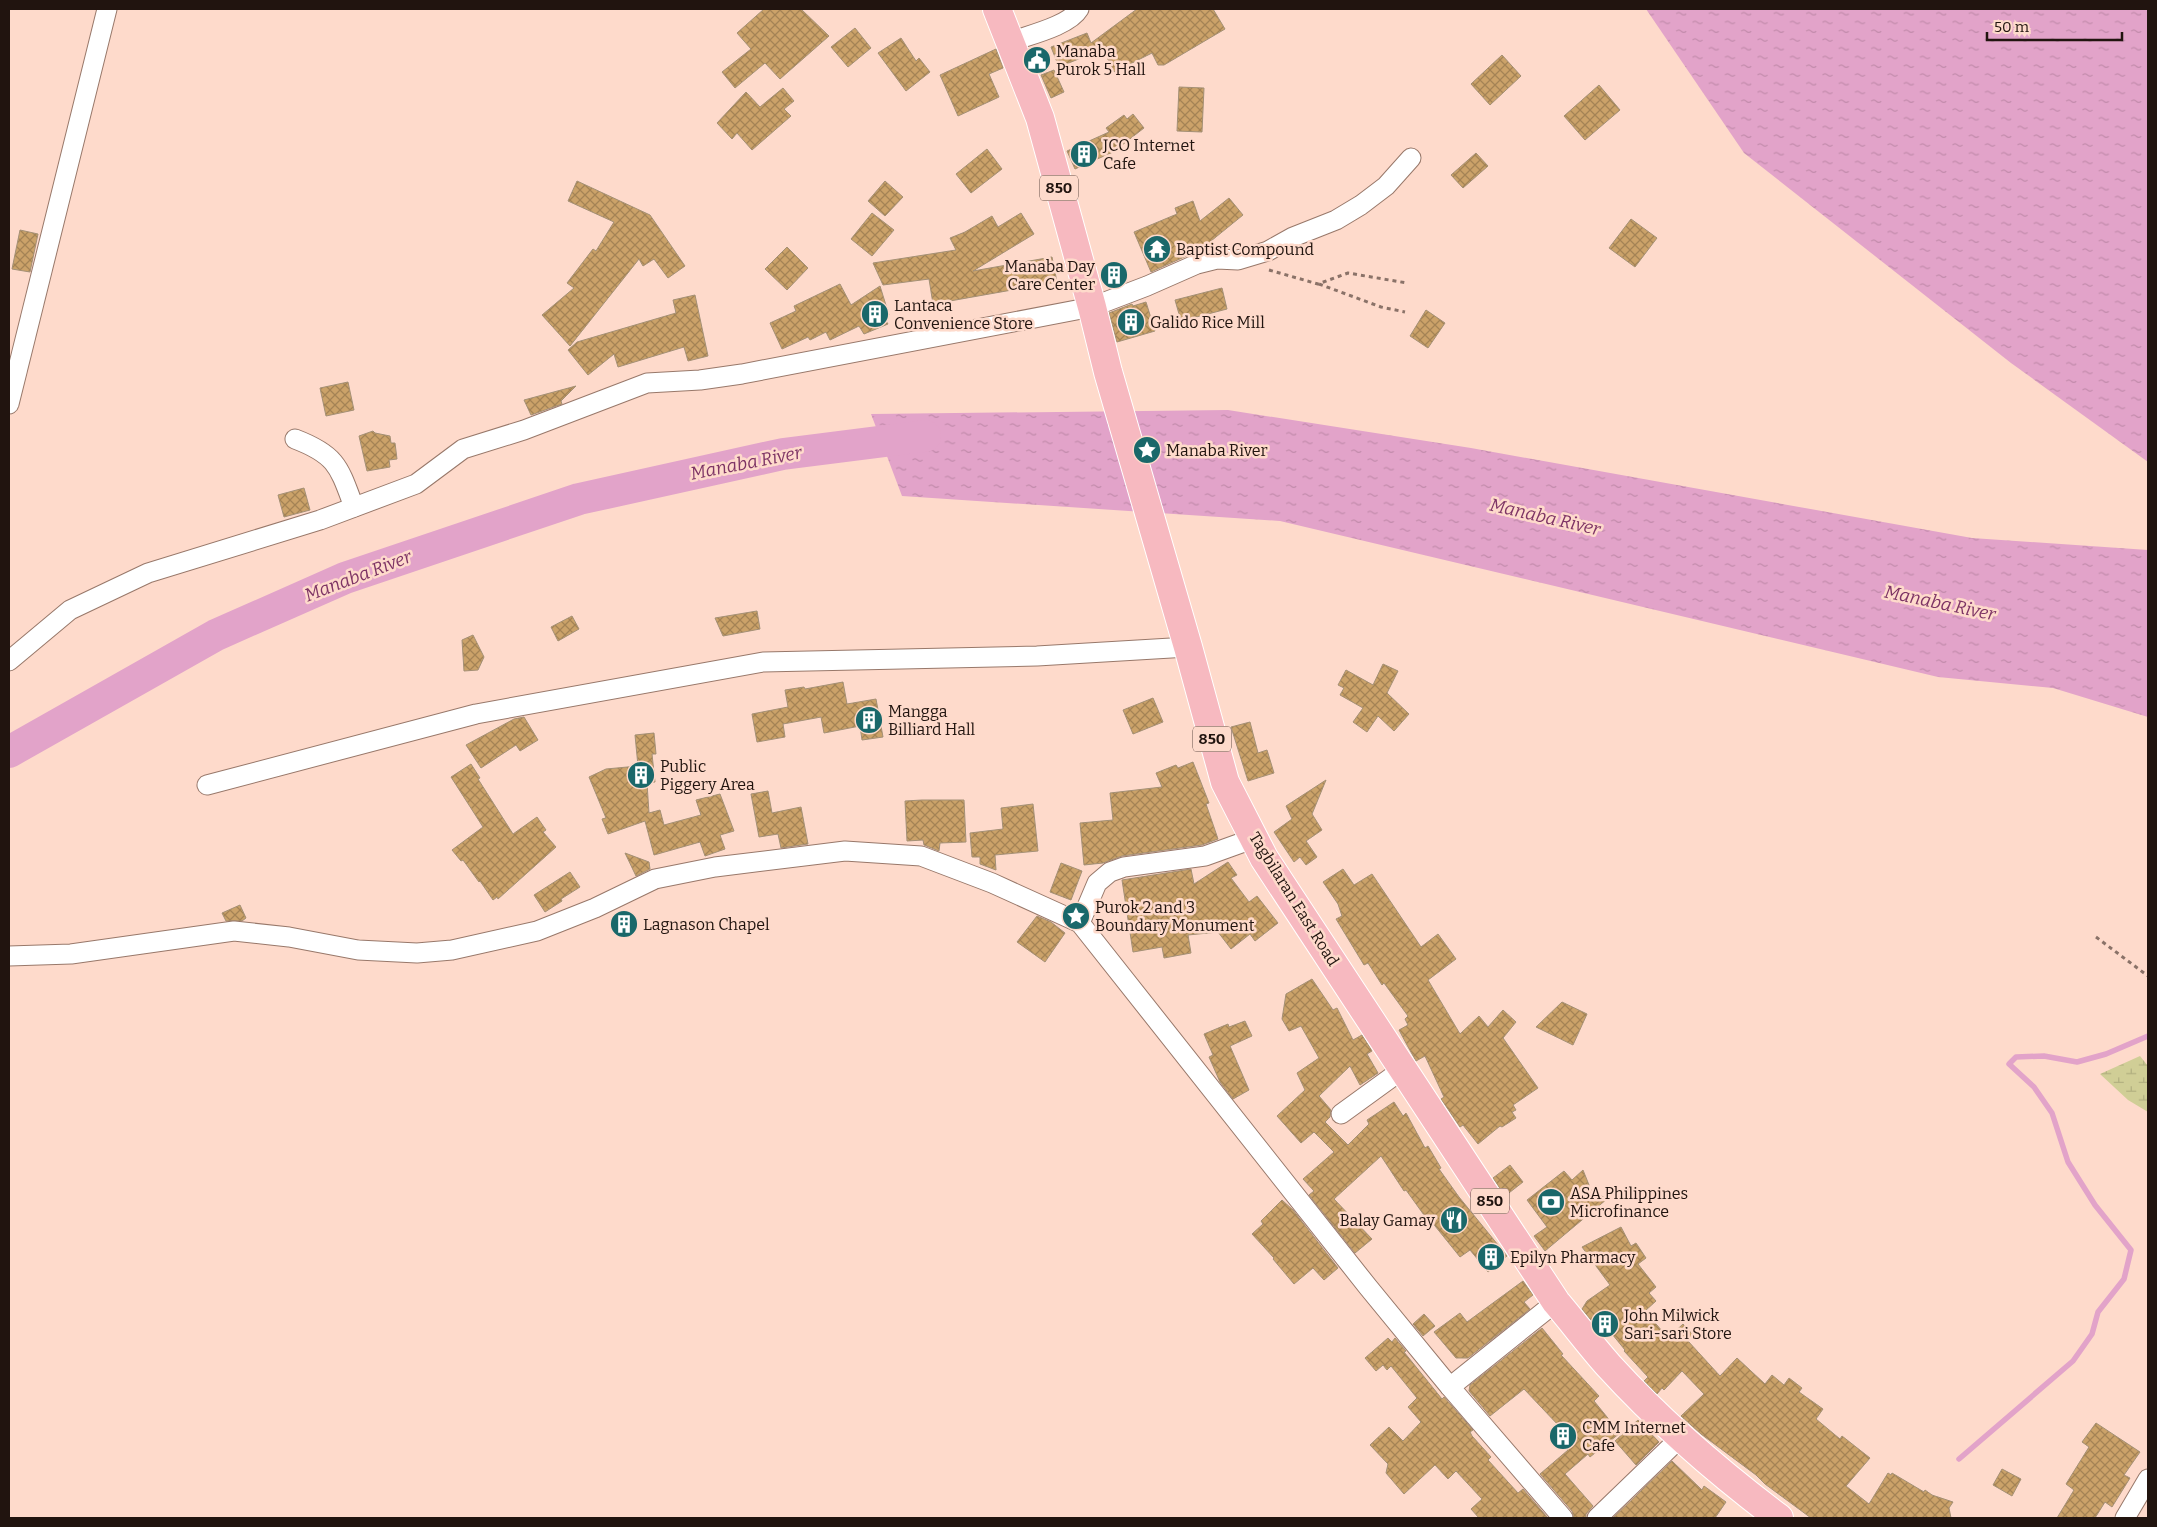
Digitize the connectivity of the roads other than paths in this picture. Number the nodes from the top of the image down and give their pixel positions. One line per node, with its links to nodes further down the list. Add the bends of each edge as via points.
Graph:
1 (107, 9): 7 (street)
2 (997, 9): 4 (main road, Tagbilaran East Road / 850)
3 (1080, 9): 4 (street, via 1075,16 1052,27)
4 (1010, 42): 6 (main road, Tagbilaran East Road / 850, via 1040,118)
5 (1411, 158): 6 (street, via 1386,186 1336,220 1268,251 1238,260 1217,259 1196,264)
6 (1092, 307): 9 (street, via 742,374 647,383 524,430 463,449 416,484); 10 (main road, Tagbilaran East Road / 850)
7 (9, 404)
8 (295, 439): 9 (street, via 328,455 337,467)
9 (354, 508): 11 (street, via 148,573 70,610)
10 (1186, 641): 12 (street, via 1037,656 764,662 476,714); 13 (main road, Tagbilaran East Road / 850, via 1225,782)
11 (9, 661)
12 (207, 785)
13 (1255, 838): 14 (street, via 1205,856 1124,867 1110,872 1097,883); 16 (main road, Tagbilaran East Road / 850, via 1264,858)
14 (1080, 923): 15 (street, via 992,883 921,856 845,851 724,866 656,879 537,931 452,950 417,953 358,950 234,931 71,954); 19 (street)
15 (9, 956)
16 (1404, 1069): 17 (street); 18 (main road, Tagbilaran East Road / 850)
17 (1341, 1114)
18 (1556, 1302): 19 (street); 20 (main road, Tagbilaran East Road / 850, via 1608,1365)
19 (1450, 1387): 22 (street)
20 (1680, 1438): 23 (street); 24 (main road, Tagbilaran East Road / 850)
21 (2148, 1479): 25 (street)
22 (1563, 1518)
23 (1597, 1518)
24 (1779, 1518)
25 (2125, 1518)

